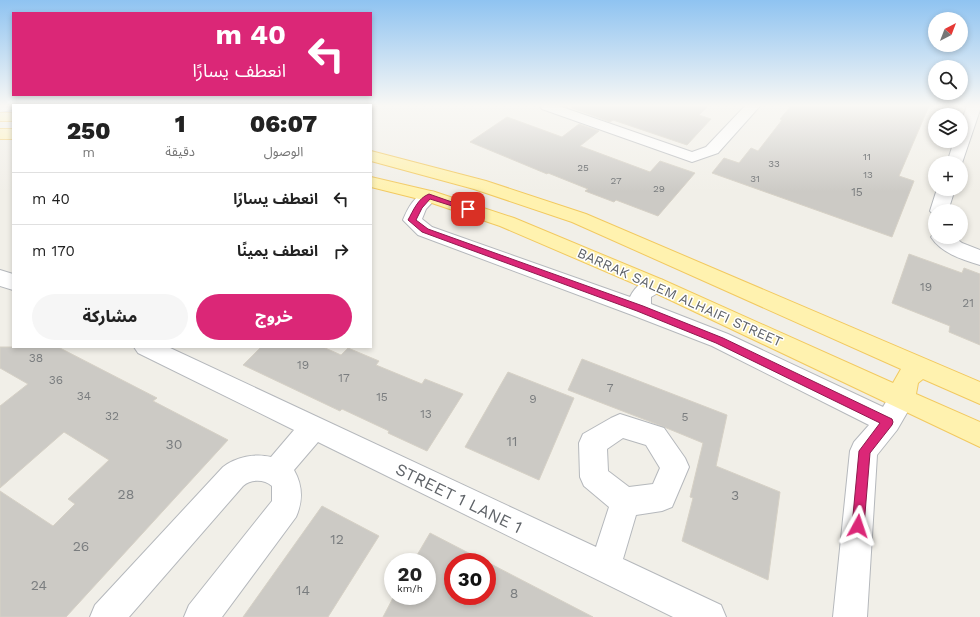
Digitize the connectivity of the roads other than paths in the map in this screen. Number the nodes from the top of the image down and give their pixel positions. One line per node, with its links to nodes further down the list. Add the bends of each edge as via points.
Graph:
1 (629, 135): 2 (street, via 692,157 712,150)
2 (726, 135)
3 (964, 135): 5 (street)
4 (372, 156): 13 (main road, via 480,185 579,218)
5 (957, 156)
6 (372, 182): 7 (main road, BARRAK SALEM ALHAIFI STREET)
7 (429, 196): 12 (main road, BARRAK SALEM ALHAIFI STREET, via 508,222); 14 (street, via 418,207 412,220 425,231)
8 (950, 244): 9 (street)
9 (980, 258)
10 (0, 276): 11 (street)
11 (12, 282)
12 (656, 285): 14 (street, via 643,290 639,298); 15 (main road, BARRAK SALEM ALHAIFI STREET)
13 (742, 289): 15 (main road, via 751,299 751,310 742,316); 17 (main road)
14 (640, 309): 19 (street)
15 (726, 317): 19 (main road, BARRAK SALEM ALHAIFI STREET)
16 (148, 348): 20 (street, STREET 1 LANE 1)
17 (922, 369): 18 (main road); 19 (main road, via 912,372 905,380 905,390)
18 (980, 393)
19 (895, 411): 21 (main road, BARRAK SALEM ALHAIFI STREET); 28 (street, via 864,451)
20 (313, 428): 22 (street); 24 (street, STREET 1 LANE 1)
21 (980, 435)
22 (276, 471): 25 (street, via 261,468 242,470 232,478); 26 (street, via 285,480 288,492 286,507)
23 (625, 502): 24 (street)
24 (605, 567): 27 (street, STREET 1 LANE 1)
25 (106, 617)
26 (201, 617)
27 (708, 617)
28 (850, 617)

